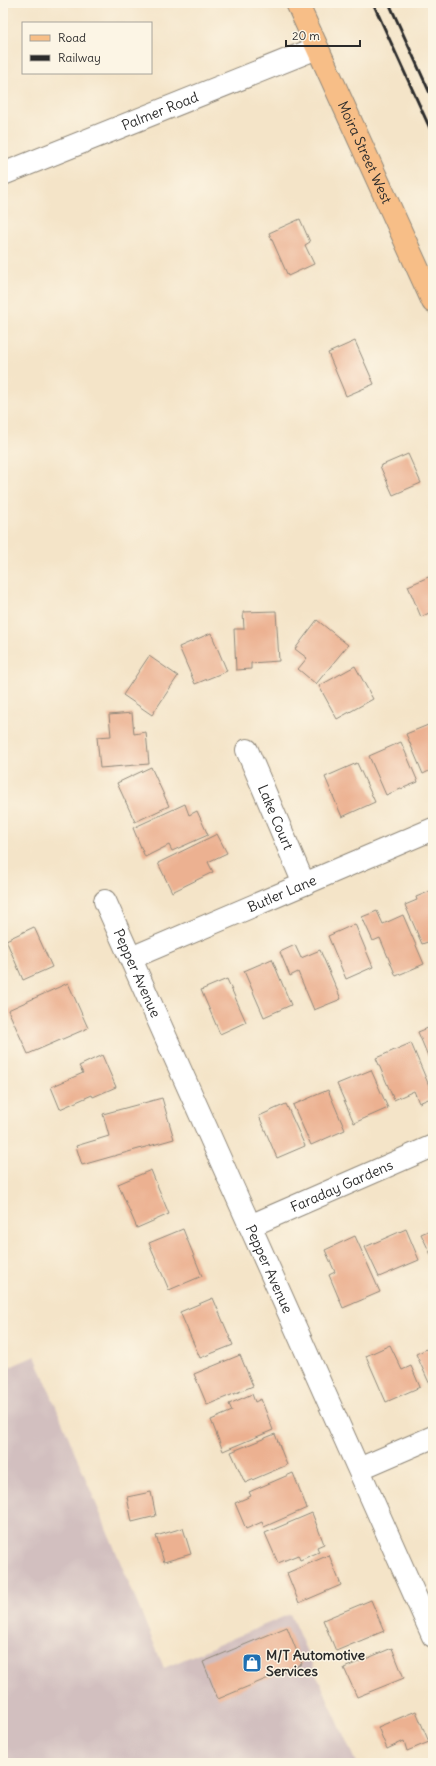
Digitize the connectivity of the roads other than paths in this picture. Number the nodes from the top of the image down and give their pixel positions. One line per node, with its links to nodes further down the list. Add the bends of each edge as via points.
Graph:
1 (297, 3): 2 (main road, Moira Street West)
2 (317, 48): 3 (street, Palmer Road); 4 (main road, Moira Street West)
3 (3, 174)
4 (433, 302)
5 (248, 750): 7 (street, Lake Court)
6 (433, 829): 7 (street, Butler Lane)
7 (304, 884): 9 (street, Butler Lane)
8 (105, 901): 9 (street, Pepper Avenue)
9 (131, 958): 11 (street, Pepper Avenue)
10 (433, 1146): 11 (street, Faraday Gardens)
11 (250, 1226): 13 (street, Pepper Avenue)
12 (433, 1437): 13 (street)
13 (359, 1469): 14 (street, Pepper Avenue)
14 (433, 1636)

